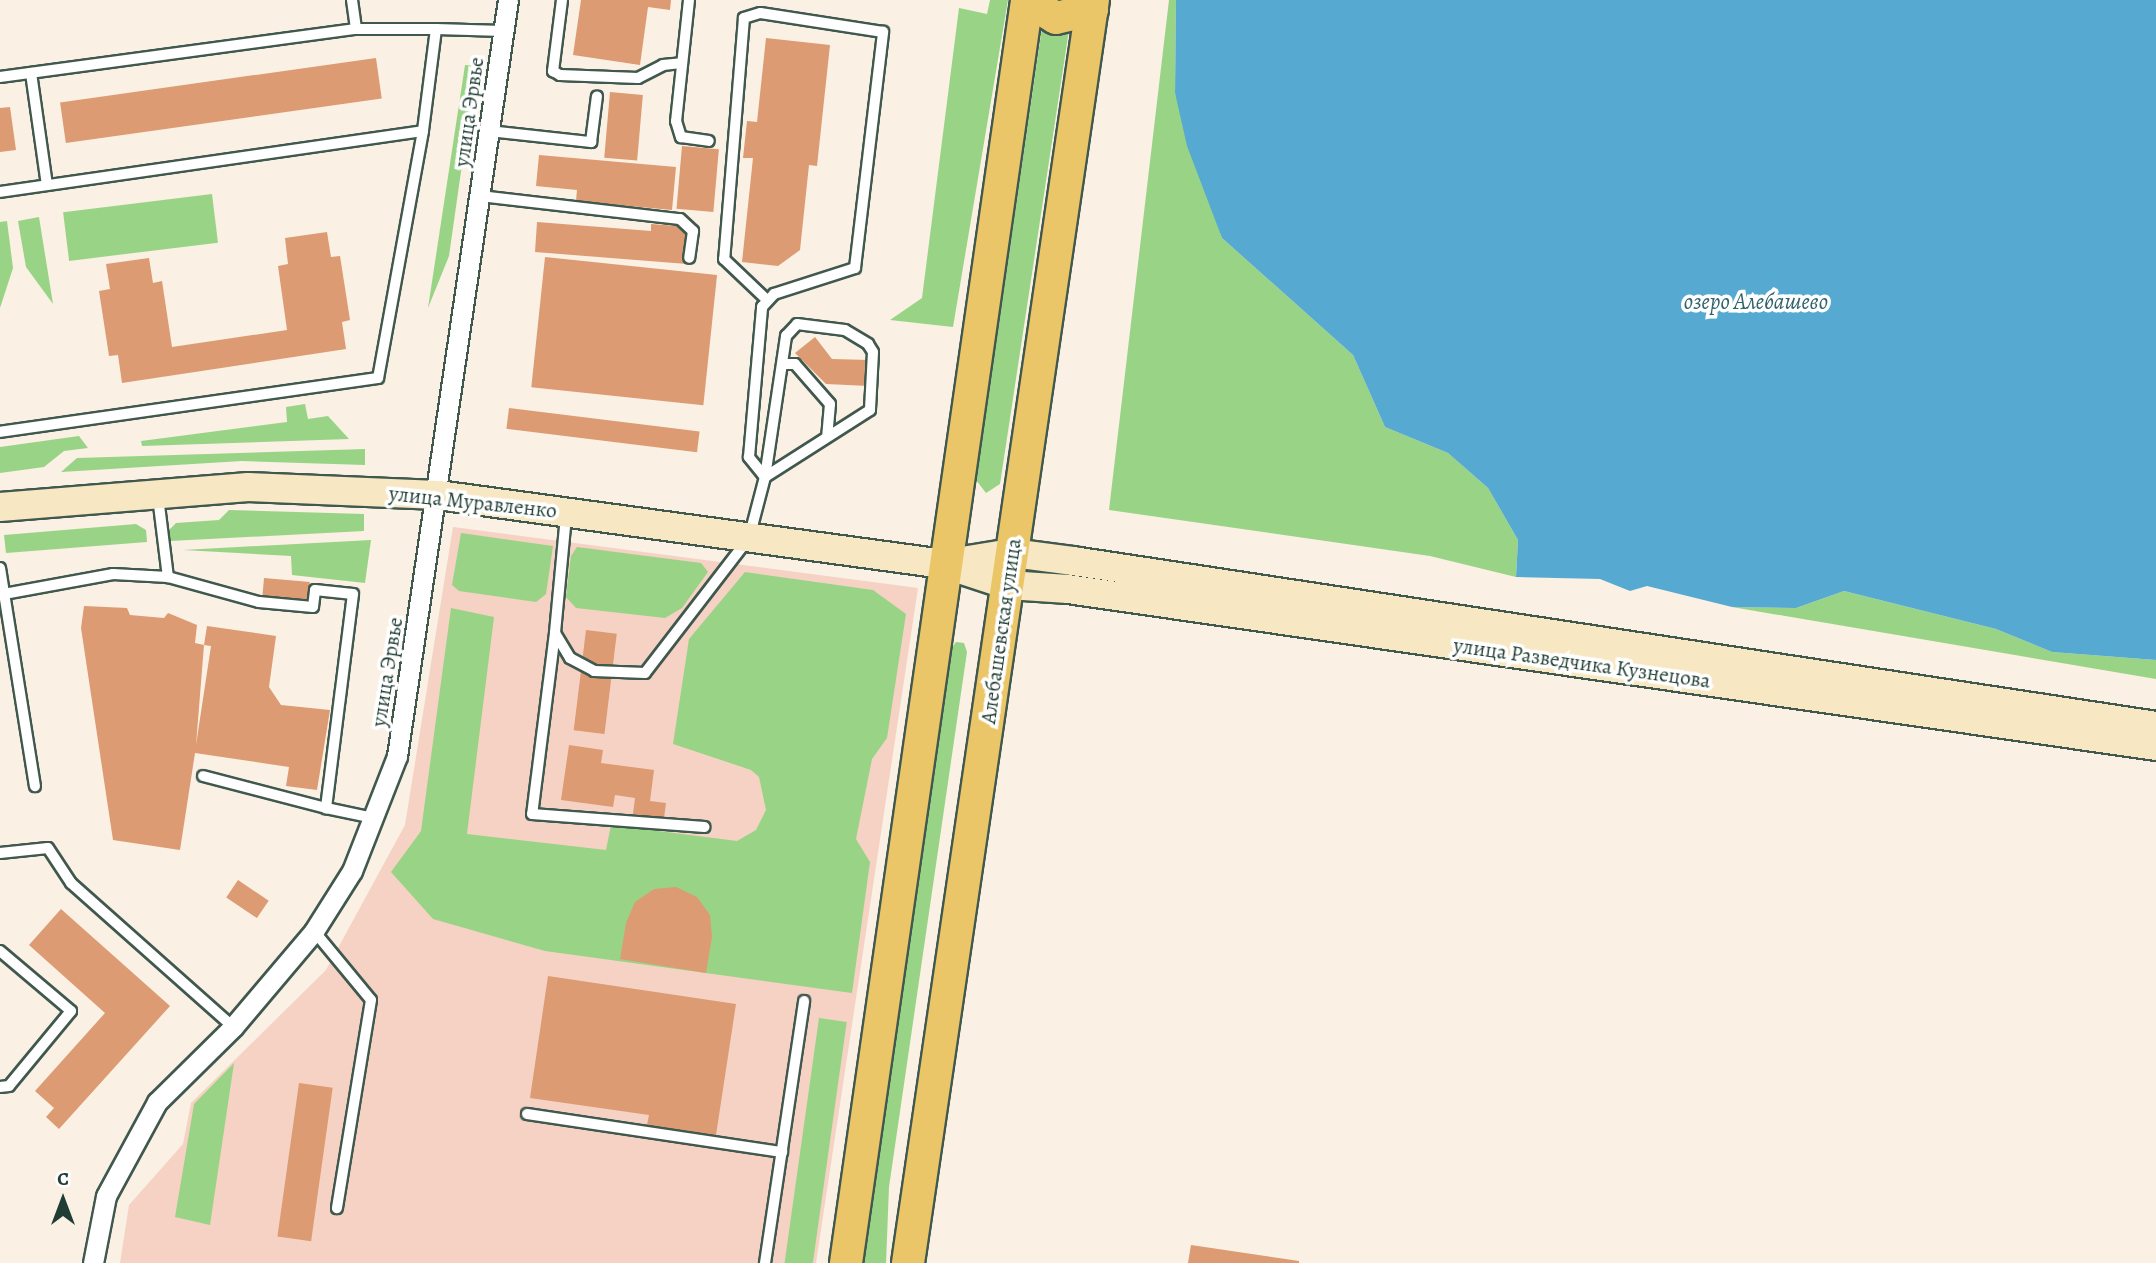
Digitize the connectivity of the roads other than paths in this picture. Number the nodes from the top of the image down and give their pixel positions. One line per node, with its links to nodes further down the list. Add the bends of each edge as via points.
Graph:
1 (352, 0): 7 (lane)
2 (508, 0): 9 (street, улица Эрвье)
3 (562, 0): 10 (lane, via 553,71 560,75 638,78 663,65)
4 (689, 0): 10 (lane)
5 (1027, 0): 6 (main road, via 1056,18); 32 (main road)
6 (1093, 5): 31 (main road, Алебашевская улица)
7 (356, 29): 8 (lane); 11 (lane)
8 (436, 29): 9 (lane); 14 (lane)
9 (503, 31): 15 (street, улица Эрвье)
10 (681, 63): 16 (lane, via 677,130 681,137)
11 (32, 73): 12 (lane); 17 (lane)
12 (0, 77)
13 (597, 96): 15 (lane, via 591,142)
14 (423, 131): 17 (lane); 23 (lane, via 379,378)
15 (489, 131): 19 (street, улица Эрвье)
16 (709, 141)
17 (47, 185): 18 (lane)
18 (0, 192)
19 (480, 197): 20 (lane, via 680,219 693,231); 27 (street, улица Эрвье)
20 (689, 258)
21 (766, 299): 21 (lane, via 855,268 883,32 760,13 744,18 724,259); 25 (lane, via 749,457)
22 (784, 364): 24 (lane, via 794,365 830,404); 24 (lane, via 786,336 797,324 845,330 873,352 870,410); 25 (lane)
23 (0, 432)
24 (827, 436): 25 (lane)
25 (765, 477): 30 (lane)
26 (157, 494): 27 (main road, улица Муравленко, via 248,487); 28 (main road, улица Муравленко); 34 (lane)
27 (438, 495): 29 (main road, улица Муравленко); 43 (street, улица Эрвье, via 397,756)
28 (0, 507)
29 (566, 512): 30 (main road, улица Муравленко); 37 (lane)
30 (749, 538): 32 (main road, улица Муравленко); 37 (lane, via 645,673 594,671 570,658)
31 (1012, 553): 32 (main road, улица Разведчика Кузнецова); 35 (main road, Алебашевская улица); 38 (main road, улица Разведчика Кузнецова)
32 (944, 564): 35 (main road, улица Разведчика Кузнецова); 56 (main road)
33 (0, 568): 36 (lane)
34 (168, 577): 36 (lane, via 113,574); 42 (lane, via 259,602 313,607 315,590 353,594)
35 (1008, 585): 39 (main road, улица Разведчика Кузнецова, via 1137,599); 57 (main road, Алебашевская улица)
36 (4, 594): 41 (lane)
37 (555, 633): 44 (lane, via 532,814)
38 (2156, 726)
39 (2156, 746)
40 (204, 776): 42 (lane)
41 (35, 786)
42 (326, 808): 43 (lane)
43 (375, 819): 46 (street, улица Эрвье, via 352,871)
44 (705, 827)
45 (0, 853): 49 (lane, via 48,848 71,883)
46 (314, 931): 49 (street, улица Эрвье); 53 (lane, via 372,1000)
47 (0, 951): 50 (lane, via 71,1011 9,1086)
48 (804, 1001): 52 (lane)
49 (233, 1027): 54 (street, улица Эрвье, via 157,1102 106,1196)
50 (0, 1087)
51 (527, 1114): 52 (lane)
52 (782, 1152): 55 (lane)
53 (337, 1208)
54 (93, 1263)
55 (765, 1263)
56 (846, 1263)
57 (908, 1263)

